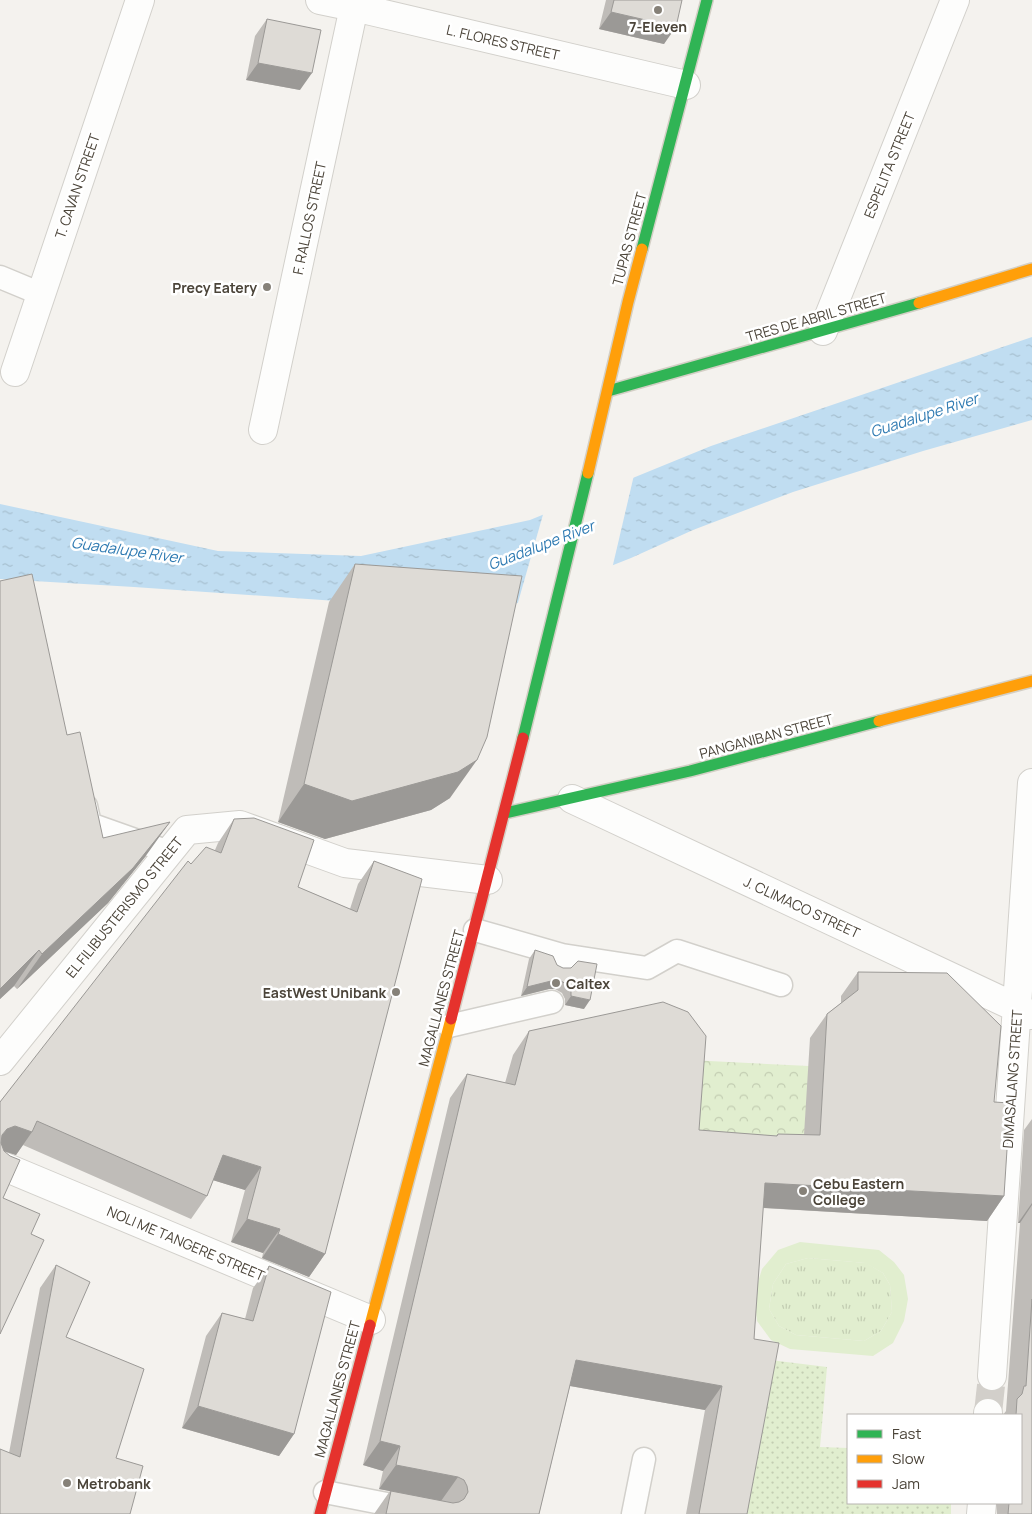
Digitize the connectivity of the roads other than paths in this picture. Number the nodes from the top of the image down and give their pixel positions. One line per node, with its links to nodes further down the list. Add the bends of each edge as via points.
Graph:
1 (140, 0): 10 (street, T. CAVAN STREET)
2 (320, 0): 6 (street, L. FLORES STREET)
3 (707, 0): 7 (street, TUPAS STREET)
4 (955, 0): 11 (street, ESPELITA STREET)
5 (382, 6): 6 (street, L. FLORES STREET); 7 (street, L. FLORES STREET)
6 (354, 7): 14 (street, F. RALLOS STREET)
7 (686, 85): 13 (street, TUPAS STREET, via 628,302)
8 (1032, 269): 11 (street, TRES DE ABRIL STREET)
9 (0, 277): 10 (lane)
10 (41, 294): 12 (street, T. CAVAN STREET)
11 (823, 331): 13 (street, TRES DE ABRIL STREET)
12 (15, 372)
13 (608, 391): 15 (street, TUPAS STREET)
14 (263, 430)
15 (585, 487): 20 (street, MAGALLANES STREET)
16 (1032, 681): 19 (street, PANGANIBAN STREET, via 690,772)
17 (1032, 783): 26 (street, DIMASALANG STREET)
18 (80, 786): 21 (lane, via 90,824)
19 (572, 799): 20 (street, PANGANIBAN STREET); 26 (street, J. CLIMACO STREET)
20 (505, 814): 22 (street, MAGALLANES STREET)
21 (169, 852): 22 (street, EL FILIBUSTERISMO STREET, via 187,830 240,825 345,863); 28 (street, EL FILIBUSTERISMO STREET)
22 (488, 880): 23 (street, MAGALLANES STREET)
23 (475, 930): 24 (lane, via 561,960 647,968 677,951); 27 (street, MAGALLANES STREET)
24 (781, 985)
25 (552, 1002): 27 (lane)
26 (1024, 1012): 31 (street, DIMASALANG STREET)
27 (449, 1026): 30 (street, MAGALLANES STREET)
28 (0, 1061)
29 (0, 1165): 30 (street, NOLI ME TANGERE STREET)
30 (371, 1320): 33 (street, MAGALLANES STREET)
31 (992, 1376)
32 (644, 1459): 36 (lane)
33 (325, 1492): 34 (street, MAGALLANES STREET); 35 (lane)
34 (320, 1514)
35 (438, 1514)
36 (633, 1514)

